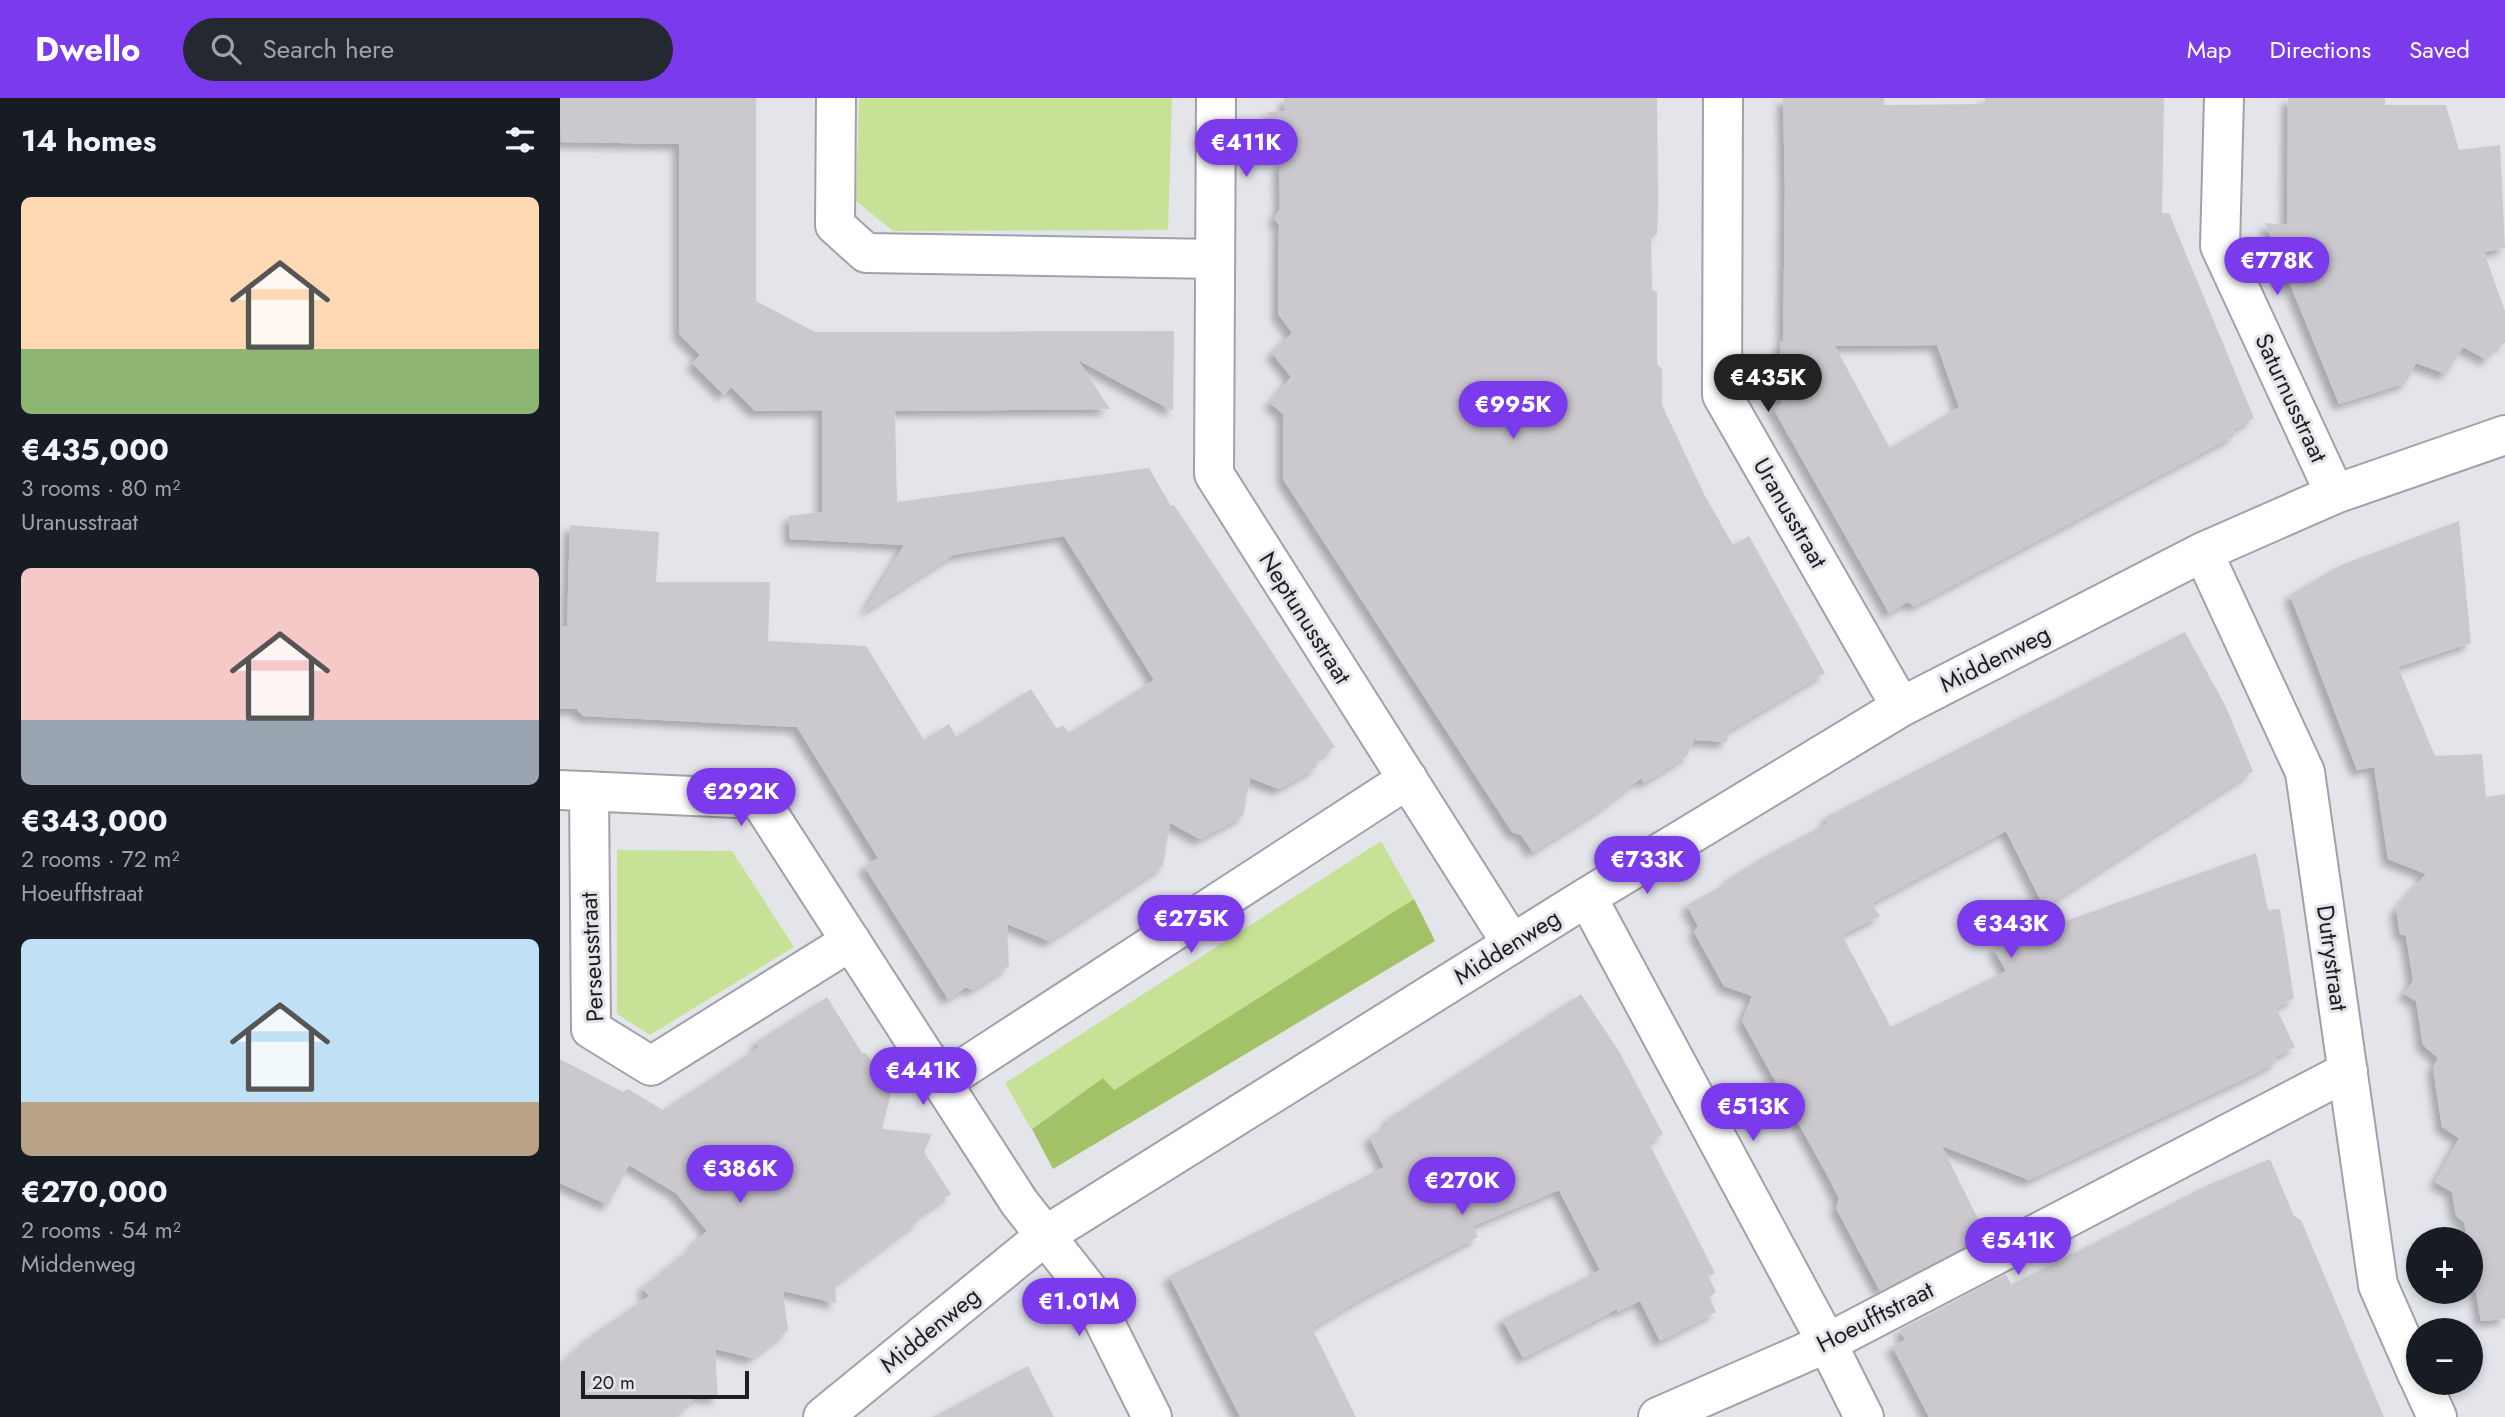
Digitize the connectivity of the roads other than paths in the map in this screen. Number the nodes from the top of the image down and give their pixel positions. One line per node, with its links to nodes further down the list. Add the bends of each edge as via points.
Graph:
1 (836, 98): 5 (street, via 835,225 866,253)
2 (1216, 98): 5 (street, Neptunusstraat)
3 (1723, 98): 9 (street, Uranusstraat, via 1722,395)
4 (2224, 98): 7 (street, Saturnusstraat, via 2220,246)
5 (1215, 259): 10 (street, Neptunusstraat, via 1214,474)
6 (2505, 435): 7 (street, Middenweg)
7 (2335, 494): 8 (street, Middenweg)
8 (2203, 552): 9 (street, Middenweg); 15 (street, Dutrystraat, via 2305,772)
9 (1901, 707): 12 (street, Middenweg)
10 (1408, 779): 14 (street, Neptunusstraat); 16 (street)
11 (574, 790): 13 (street, Perseusstraat, via 759,799); 13 (street, Perseusstraat, via 591,1029 651,1066)
12 (1587, 897): 14 (street, Middenweg); 18 (street)
13 (851, 941): 16 (street, Perseusstraat)
14 (1512, 944): 17 (street, Middenweg)
15 (2348, 1072): 18 (street, Hoeufftstraat); 19 (street, Dutrystraat, via 2378,1285)
16 (942, 1082): 17 (street, Perseusstraat, via 1019,1202)
17 (1046, 1235): 21 (street, Middenweg); 22 (street, Perseusstraat, via 1089,1291)
18 (1827, 1343): 23 (street, Hoeufftstraat); 24 (street)
19 (2406, 1349)
20 (2427, 1395): 25 (street)
21 (824, 1417)
22 (1152, 1417)
23 (1658, 1417)
24 (1864, 1417)
25 (2437, 1417)

